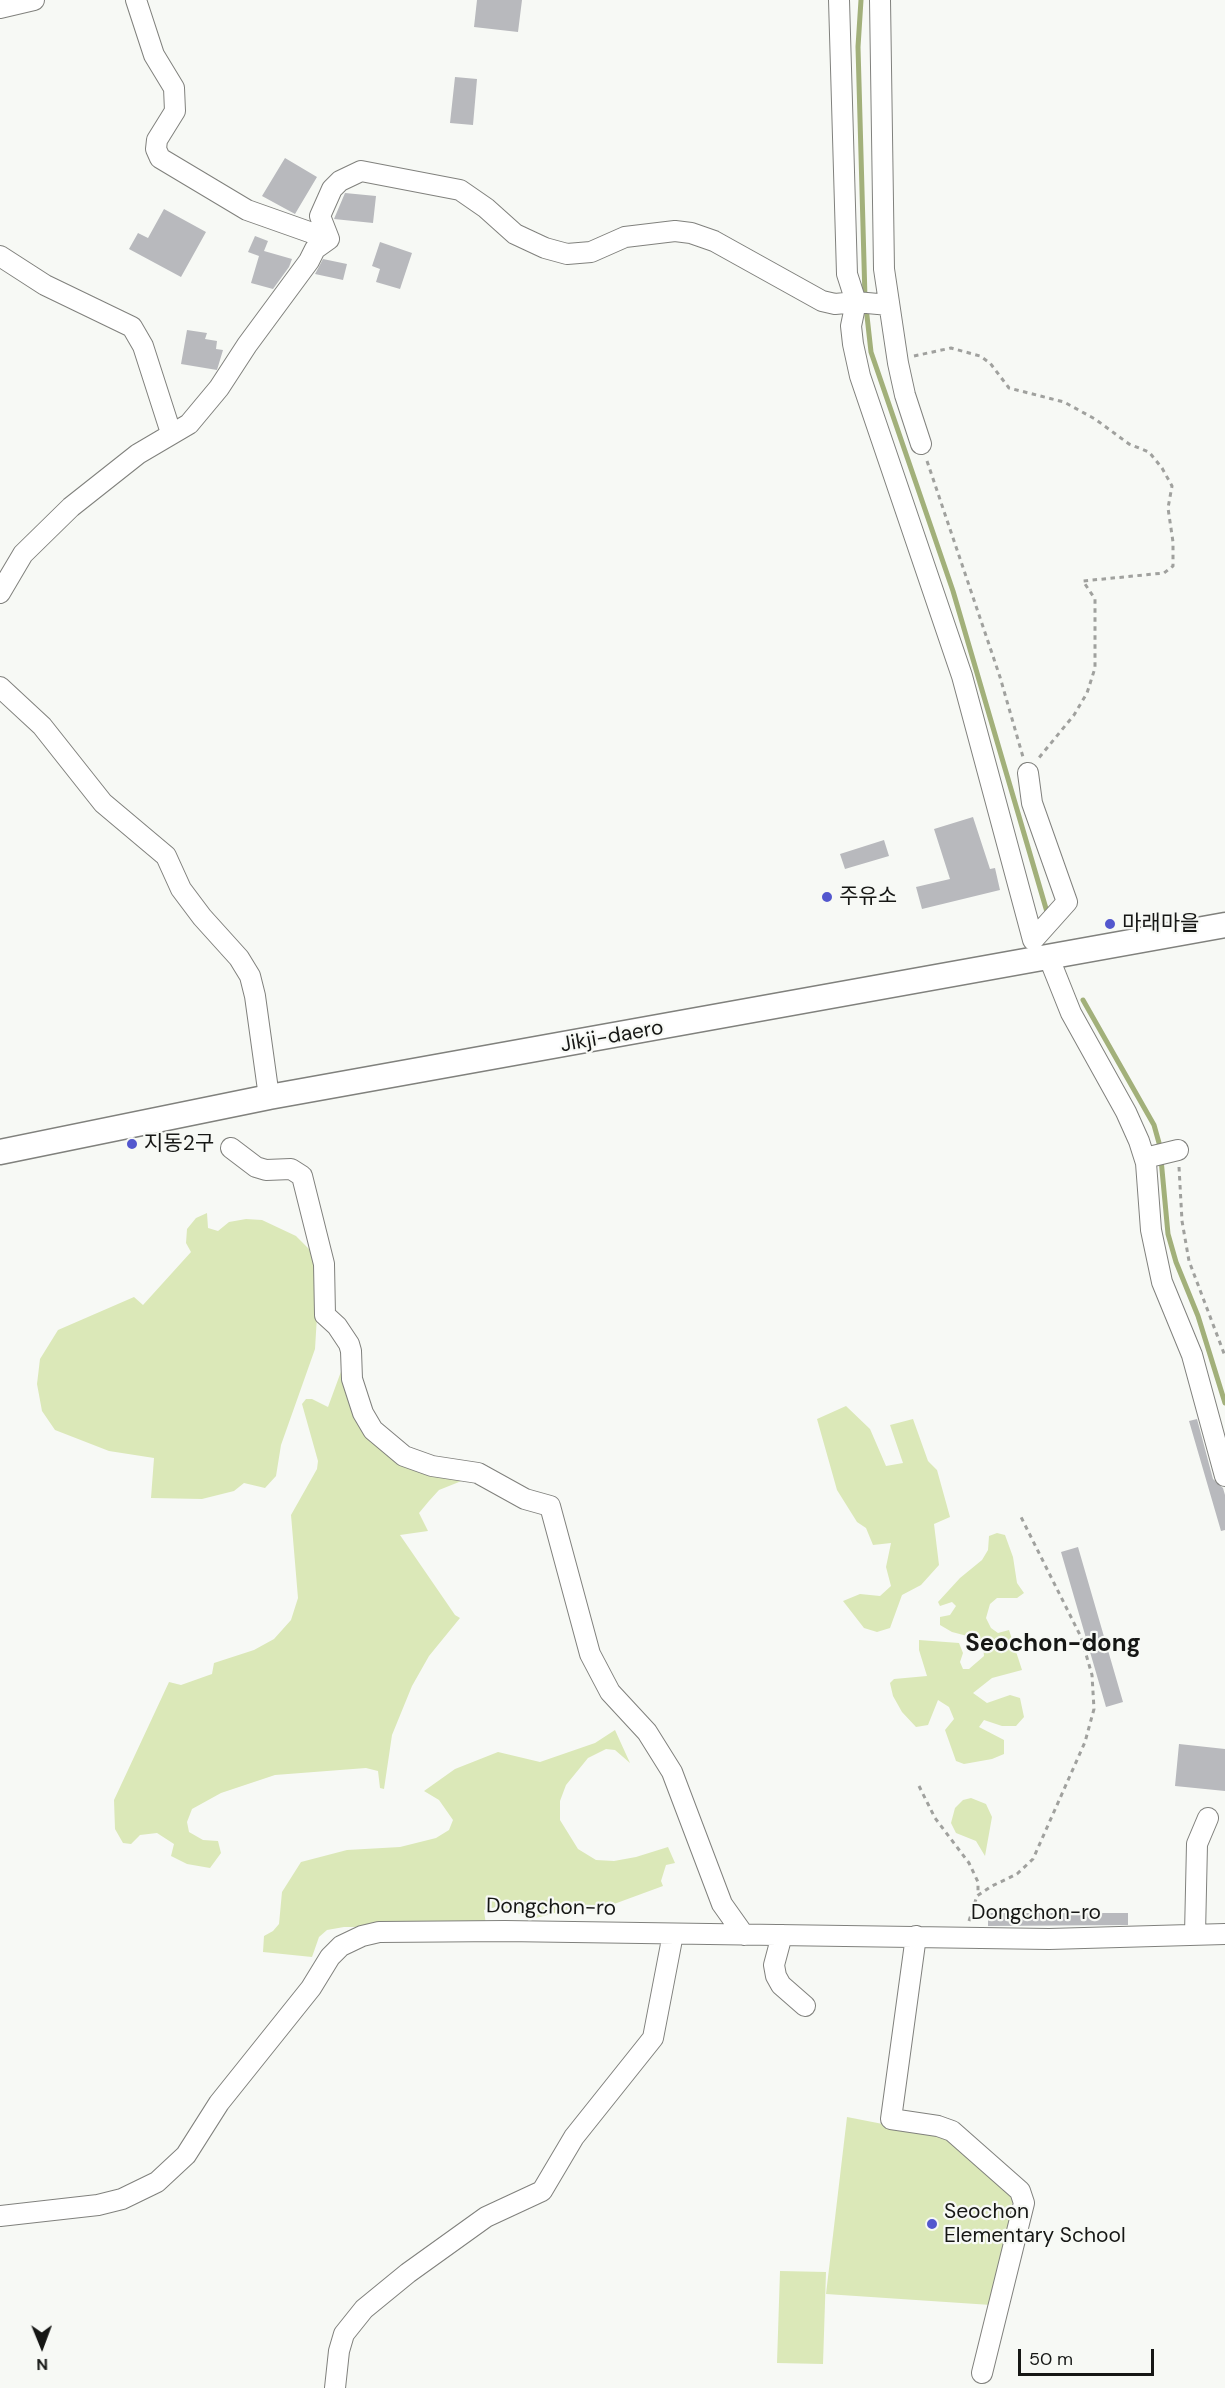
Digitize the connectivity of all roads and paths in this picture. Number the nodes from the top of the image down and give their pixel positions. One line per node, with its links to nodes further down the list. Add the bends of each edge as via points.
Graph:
1 (34, 0): 5 (street)
2 (136, 0): 6 (street, via 154,55 174,88 175,111 157,140 160,158 247,210)
3 (839, 0): 8 (street, via 847,274)
4 (880, 0): 9 (street, via 882,226)
5 (0, 8)
6 (329, 239): 8 (street, via 320,216 332,189 351,175 373,171 460,190 515,234 567,254 591,252 625,237 691,233 714,241 822,301); 11 (street, via 315,249 219,388 189,424)
7 (0, 256): 11 (street, via 45,285 132,327 143,346)
8 (856, 302): 9 (street); 17 (street, via 851,326 860,376 962,676)
9 (889, 305): 10 (street)
10 (898, 363): 12 (street); 15 (path, via 917,354 951,348 970,352 990,363 1009,388 1064,402 1129,444 1149,452 1172,486 1168,508 1173,566 1164,573 1083,581 1095,599 1095,668 1074,715)
11 (171, 433): 13 (street, via 138,453 71,507 22,554)
12 (921, 444): 15 (path)
13 (2, 580)
14 (0, 687): 18 (street, via 42,726 103,803 162,851 180,889 239,958 250,976 255,996)
15 (1028, 773): 17 (street, via 1032,803 1067,902)
16 (1225, 924): 17 (main road, Jikji-daero)
17 (1041, 949): 18 (main road, Jikji-daero); 22 (street, via 1126,1112)
18 (269, 1097): 21 (main road, Jikji-daero)
19 (231, 1148): 32 (street, via 256,1167 291,1169 302,1176 324,1264 325,1315 349,1344 352,1379 373,1430 404,1456 432,1466 478,1473 525,1499 550,1506 590,1654 610,1692 647,1732 672,1772 722,1904)
20 (1178, 1150): 22 (street); 23 (path, via 1182,1221 1189,1261)
21 (0, 1152)
22 (1145, 1158): 24 (street, via 1150,1230 1162,1282 1192,1355)
23 (1225, 1356)
24 (1225, 1476)
25 (1020, 1515): 28 (path, via 1081,1637 1092,1676 1094,1709 1084,1743 1033,1859 1017,1874)
26 (919, 1786): 28 (path, via 935,1818 969,1863 978,1882)
27 (1208, 1818): 30 (street, via 1197,1844)
28 (978, 1896): 35 (path)
29 (673, 1934): 32 (street, Dongchon-ro); 37 (street, Dongchon-ro, via 379,1932 352,1940 330,1958 311,1988 219,2103 186,2155 165,2176 122,2199); 39 (street, via 653,2038 574,2138 542,2191 486,2217 370,2304 344,2334)
30 (1195, 1934): 31 (street, Dongchon-ro); 35 (street, Dongchon-ro, via 1049,1939)
31 (1225, 1934)
32 (744, 1935): 33 (street, Dongchon-ro)
33 (782, 1935): 34 (street, Dongchon-ro); 36 (street, via 774,1965 776,1976 781,1986)
34 (916, 1936): 35 (street, Dongchon-ro); 38 (street, via 891,2119 952,2131 1020,2191 1024,2203)
35 (963, 1937)
36 (805, 2006)
37 (0, 2216)
38 (982, 2373)
39 (335, 2388)

